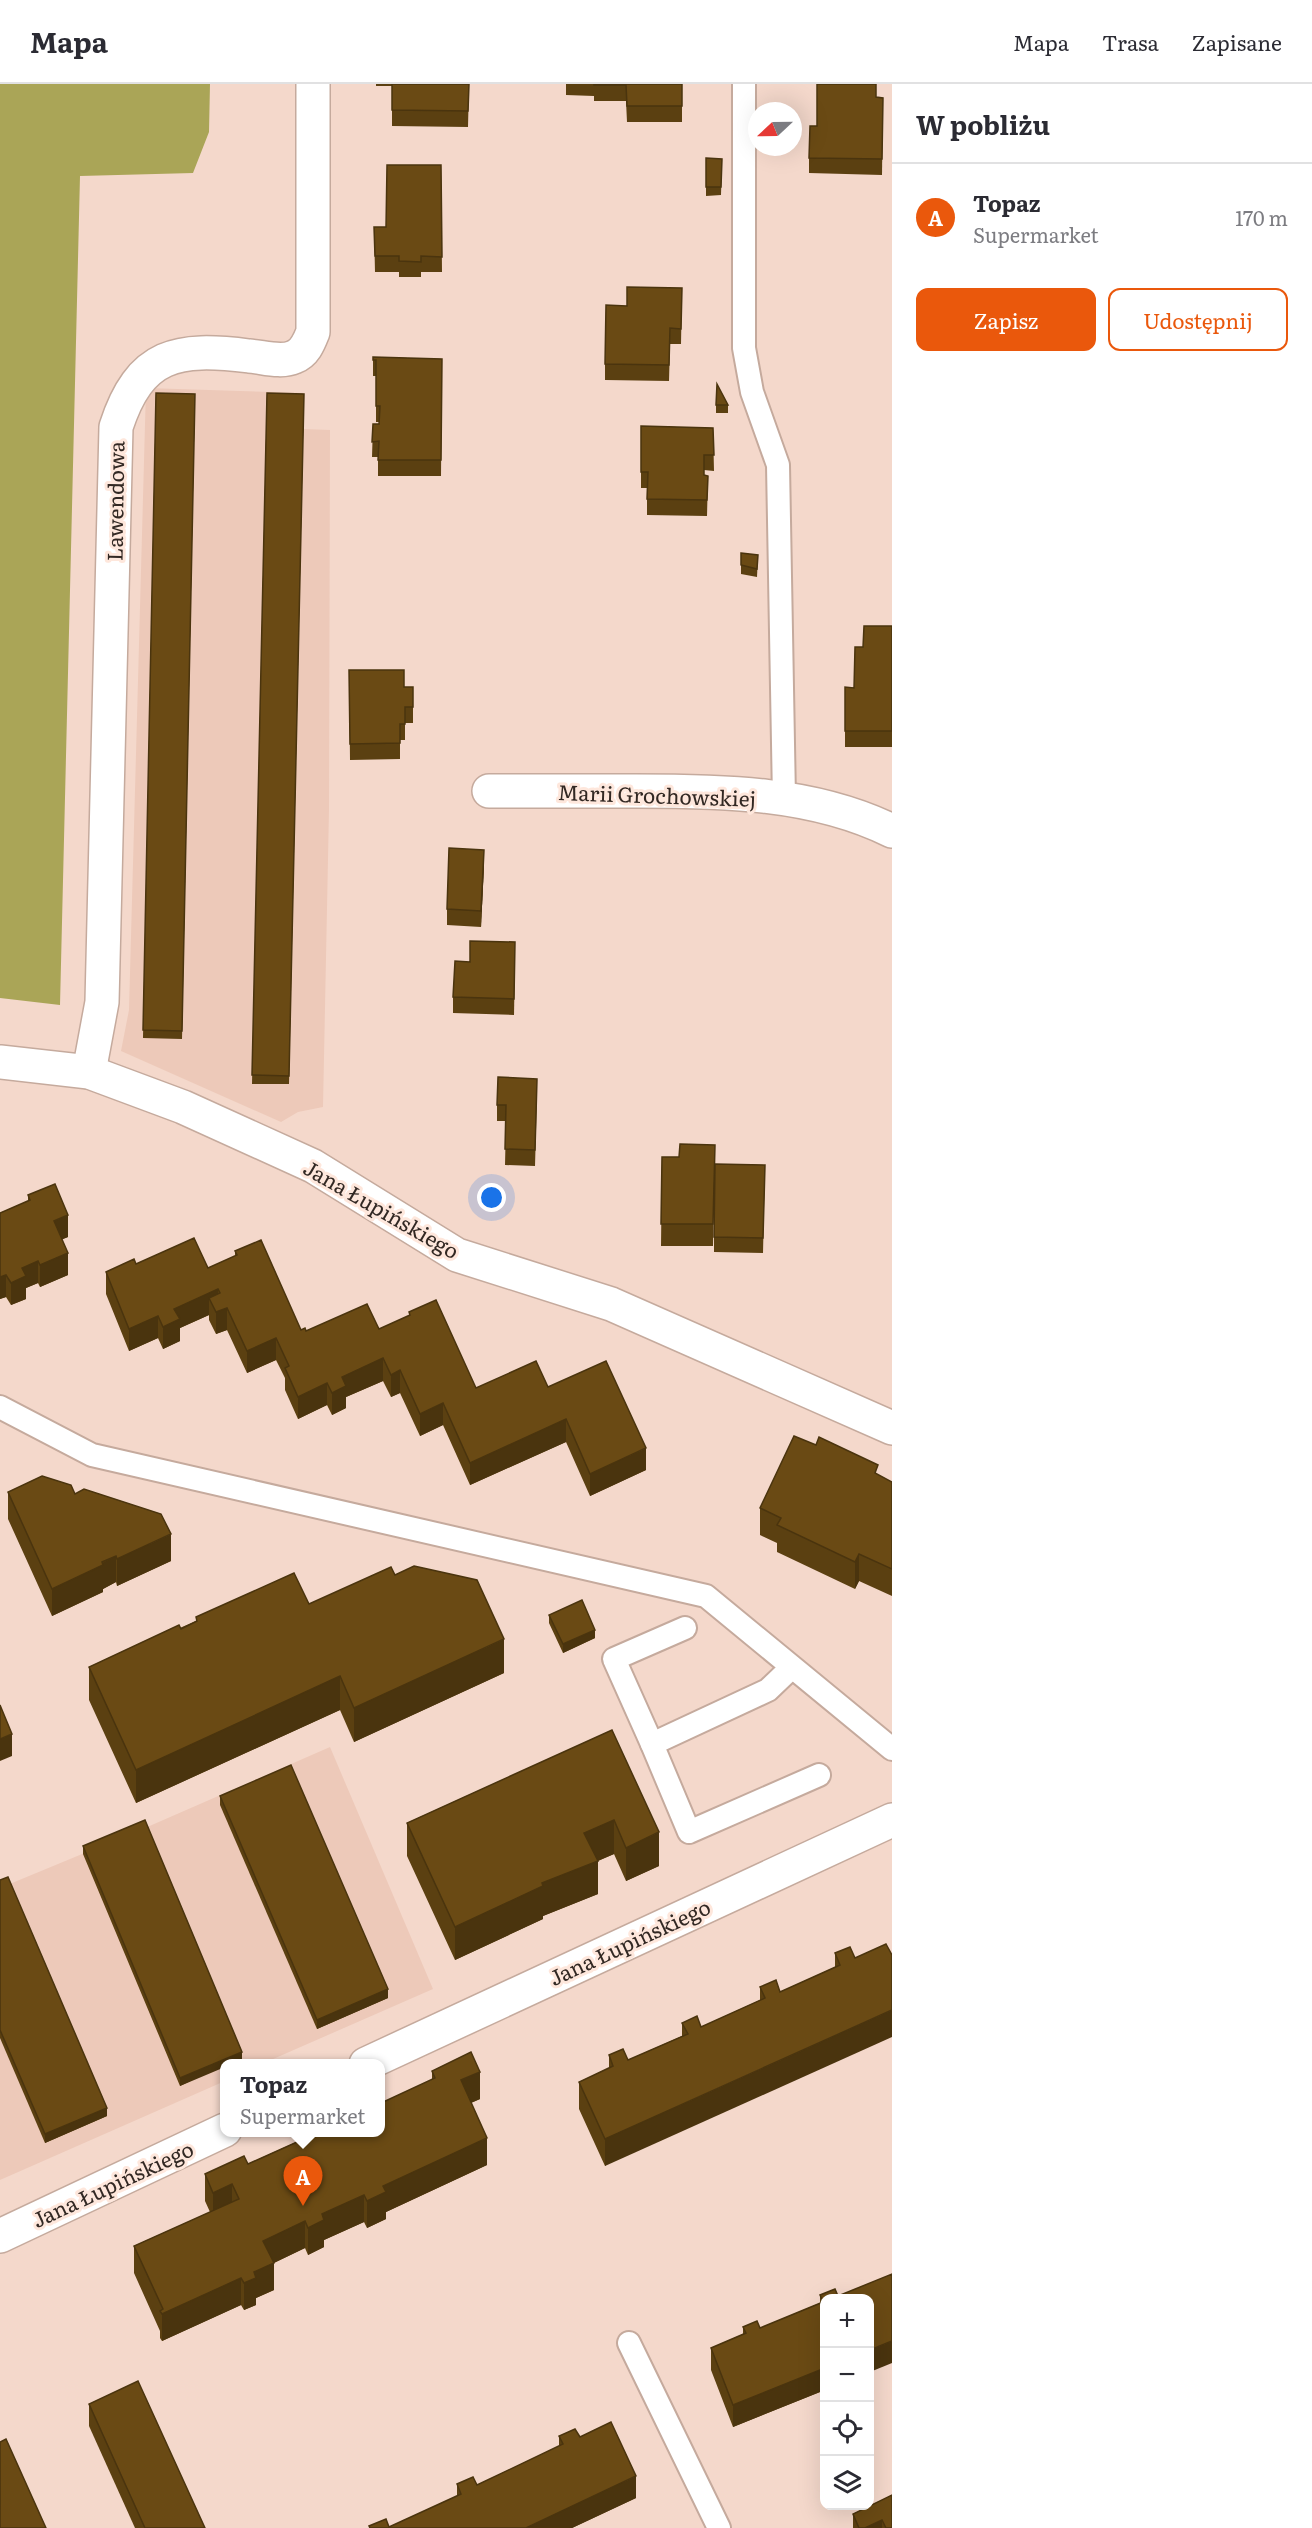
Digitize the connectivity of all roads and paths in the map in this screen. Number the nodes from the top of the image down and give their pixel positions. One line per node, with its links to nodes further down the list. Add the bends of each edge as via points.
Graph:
1 (313, 84): 7 (street, Lawendowa, via 313,332 308,347 296,357 284,360 211,351 180,354 154,364 124,401 116,427 102,1002)
2 (744, 84): 4 (lane, via 744,348 752,392 778,465)
3 (489, 790): 4 (street, Marii Grochowskiej, via 730,792)
4 (784, 799): 5 (street, Marii Grochowskiej, via 871,821)
5 (892, 831)
6 (0, 1062): 7 (street, Jana Łupińskiego)
7 (89, 1072): 9 (street, Jana Łupińskiego, via 183,1107 313,1166 458,1255 611,1304)
8 (0, 1407): 11 (lane, via 92,1455 706,1596)
9 (892, 1428)
10 (685, 1628): 12 (lane, via 614,1659)
11 (791, 1668): 12 (lane, via 768,1690); 13 (lane)
12 (652, 1744): 14 (lane, via 689,1832)
13 (892, 1749)
14 (819, 1775)
15 (892, 1820): 16 (street, Jana Łupińskiego)
16 (377, 2059)
17 (220, 2132): 18 (street, Jana Łupińskiego)
18 (0, 2236)
19 (629, 2343): 20 (lane)
20 (719, 2528)

